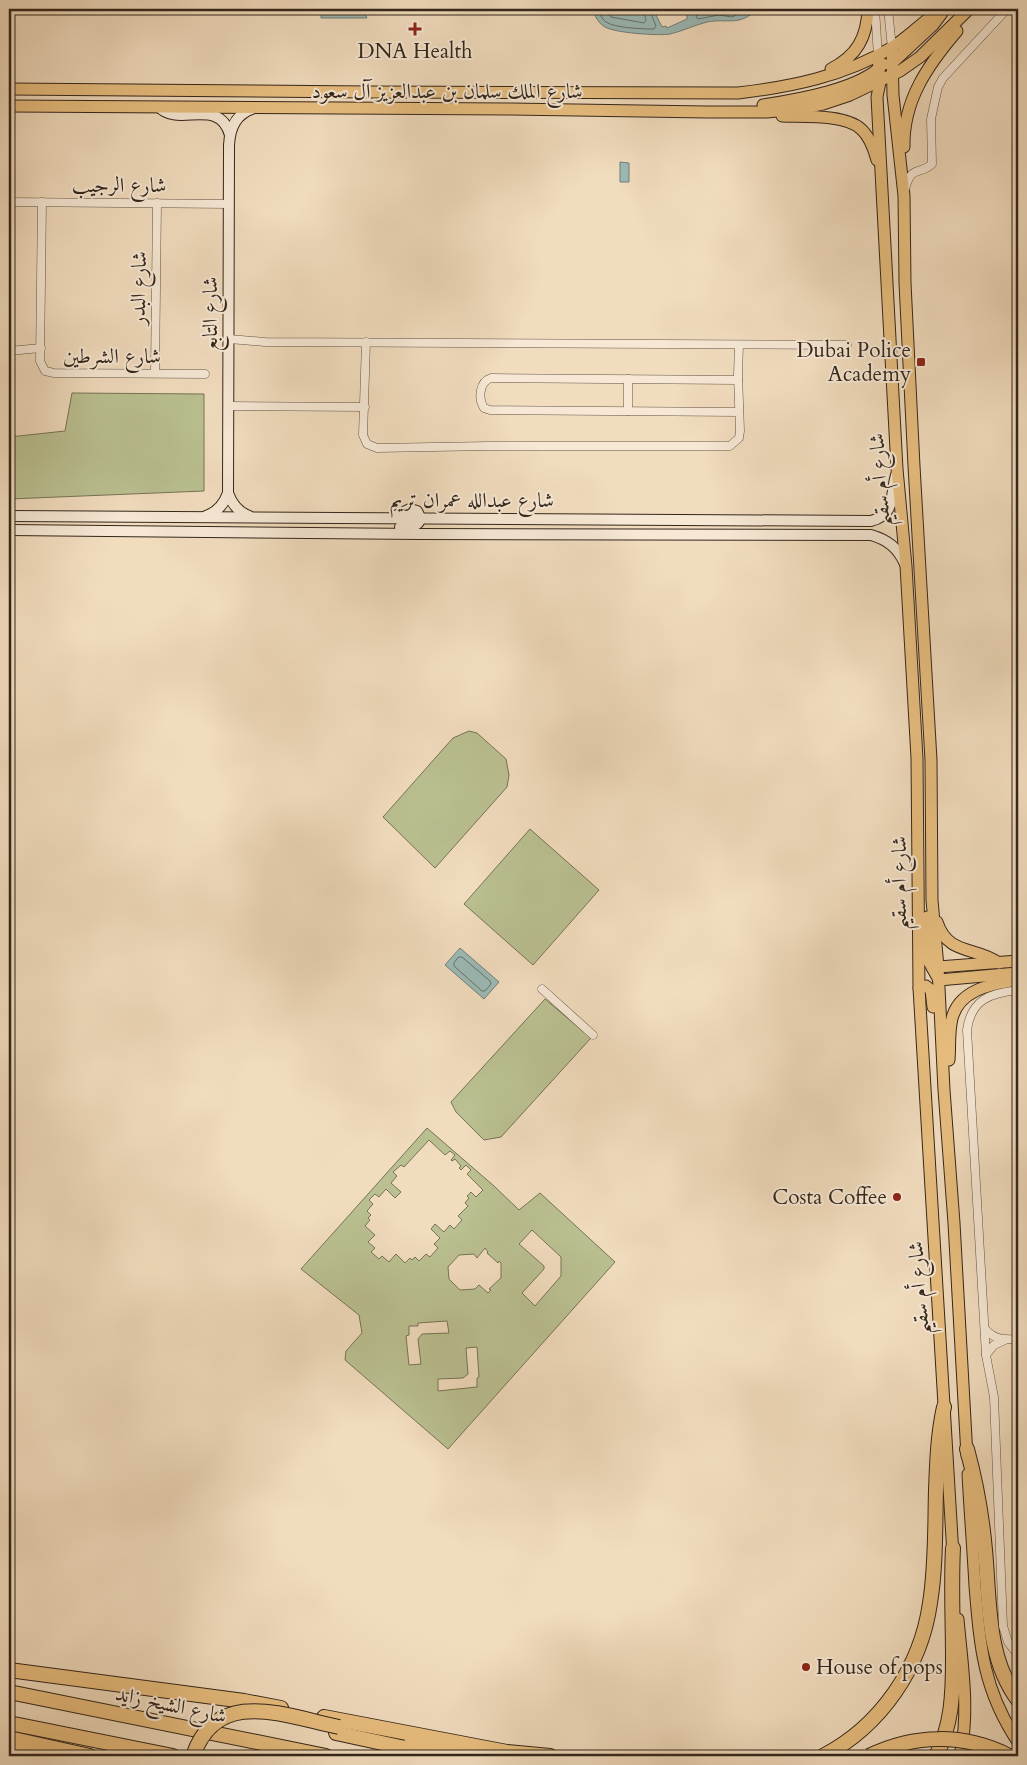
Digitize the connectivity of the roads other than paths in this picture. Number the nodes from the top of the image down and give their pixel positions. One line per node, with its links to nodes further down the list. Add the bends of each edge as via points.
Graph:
1 (868, 9): 16 (main road, via 864,36 853,54)
2 (876, 9): 10 (street, شارع أم سقيم)
3 (888, 9): 8 (street, شارع أم سقيم)
4 (944, 9): 8 (main road); 9 (main road, via 933,25)
5 (969, 9): 11 (main road)
6 (974, 9): 26 (main road, via 932,61 912,99 905,128)
7 (1007, 9): 26 (street, via 940,82 930,123 932,164 912,174)
8 (892, 48): 10 (main road, شارع الملك سلمان بن عبدالعزيز آل سعود); 12 (main road, شارع أم سقيم); 14 (main road)
9 (907, 50): 11 (main road, via 907,57); 12 (main road)
10 (878, 56): 13 (main road, شارع الملك سلمان بن عبدالعزيز آل سعود); 14 (main road, شارع أم سقيم)
11 (916, 60): 15 (main road)
12 (892, 62): 14 (main road); 15 (main road, شارع أم سقيم)
13 (835, 74): 14 (main road, via 865,70); 16 (main road, شارع الملك سلمان بن عبدالعزيز آل سعود)
14 (877, 75): 15 (main road); 23 (main road, via 797,100); 25 (main road, شارع أم سقيم); 26 (main road, via 886,96 893,165)
15 (892, 76): 26 (main road, شارع أم سقيم)
16 (806, 81): 18 (main road, شارع الملك سلمان بن عبدالعزيز آل سعود, via 738,92)
17 (9, 89): 18 (main road, شارع الملك سلمان بن عبدالعزيز آل سعود)
18 (516, 92): 22 (main road, via 525,102)
19 (9, 106): 20 (main road, شارع الملك سلمان بن عبدالعزيز آل سعود)
20 (159, 107): 21 (main road, شارع الملك سلمان بن عبدالعزيز آل سعود); 24 (street, via 170,114 211,115 222,120)
21 (254, 108): 22 (main road, شارع الملك سلمان بن عبدالعزيز آل سعود); 24 (street, via 238,118)
22 (543, 110): 23 (main road, شارع الملك سلمان بن عبدالعزيز آل سعود)
23 (706, 112): 25 (main road, via 849,122 866,135)
24 (230, 135): 30 (street, شارع التابع)
25 (881, 173): 45 (main road, شارع أم سقيم)
26 (904, 196): 55 (main road, شارع أم سقيم, via 905,283 931,760)
27 (9, 202): 28 (street, شارع الرجيب)
28 (42, 202): 29 (street, شارع الرجيب); 35 (street)
29 (157, 203): 30 (street, شارع الرجيب); 37 (street, شارع البدر)
30 (229, 204): 31 (street, شارع التابع)
31 (229, 342): 32 (street); 41 (street, شارع التابع)
32 (364, 342): 33 (street); 42 (street)
33 (736, 345): 34 (street); 39 (street)
34 (846, 345)
35 (41, 348): 36 (street, شارع الشرطين); 37 (street, شارع الشرطين, via 42,367 50,373)
36 (9, 351)
37 (155, 373): 38 (street, شارع الشرطين)
38 (205, 374)
39 (738, 377): 40 (street); 44 (street)
40 (628, 379): 43 (street); 43 (street, via 491,378 482,386 481,403 487,410)
41 (228, 406): 42 (street); 46 (street, شارع التابع)
42 (365, 407): 44 (street, via 363,435 372,447 723,448 739,438)
43 (628, 411): 44 (street)
44 (739, 412)
45 (897, 469): 50 (street, شارع عبدالله عمران تريم, via 890,508 871,521); 53 (main road, شارع أم سقيم)
46 (228, 493): 48 (street, via 217,511); 49 (street, via 234,506)
47 (9, 516): 48 (street, شارع عبدالله عمران تريم)
48 (204, 516): 49 (street, شارع عبدالله عمران تريم)
49 (252, 517): 50 (street, شارع عبدالله عمران تريم)
50 (420, 519): 52 (street, via 410,527 349,527)
51 (9, 530): 52 (street, شارع عبدالله عمران تريم)
52 (322, 532): 53 (street, شارع عبدالله عمران تريم, via 872,535 893,546)
53 (906, 566): 54 (main road, شارع أم سقيم, via 917,758)
54 (918, 862): 58 (main road, via 926,881); 62 (main road, شارع أم سقيم)
55 (932, 900): 57 (main road, via 940,929 948,941 962,950 984,954); 58 (main road, شارع أم سقيم)
56 (1018, 962): 57 (main road)
57 (999, 963): 58 (main road)
58 (934, 964): 60 (main road, شارع أم سقيم); 62 (main road)
59 (1018, 973): 60 (main road)
60 (939, 980): 66 (main road, شارع أم سقيم)
61 (1018, 980): 66 (main road, via 982,987 958,1006 951,1024 949,1061)
62 (919, 988): 67 (main road, via 928,987 932,992 936,1062); 72 (main road, شارع أم سقيم)
63 (542, 989): 65 (street)
64 (1018, 990): 68 (street, via 999,992 982,1001 970,1017 968,1030)
65 (593, 1035)
66 (944, 1075): 67 (main road, شارع أم سقيم)
67 (944, 1090): 73 (main road, شارع أم سقيم)
68 (985, 1329): 70 (street); 71 (street)
69 (1018, 1339): 70 (street)
70 (1005, 1340): 71 (street)
71 (986, 1355): 75 (street, via 994,1397 1003,1626 1008,1642)
72 (944, 1407): 74 (main road, شارع أم سقيم); 95 (highway, via 938,1455 930,1602 918,1650 905,1677 880,1711 850,1739)
73 (967, 1449): 78 (highway, via 981,1517 996,1656); 82 (main road, شارع أم سقيم, via 983,1662 991,1691)
74 (953, 1548): 97 (highway, via 952,1702 947,1729); 98 (main road, شارع أم سقيم, via 965,1705)
75 (1018, 1655)
76 (9, 1670): 84 (highway, via 244,1701)
77 (9, 1692): 90 (highway, شارع الشيخ زايد)
78 (1018, 1700)
79 (9, 1723): 87 (highway)
80 (337, 1730): 88 (highway, bridge, via 264,1711 241,1711 210,1727); 89 (highway, via 247,1718 217,1731); 91 (highway); 92 (highway)
81 (9, 1738): 86 (highway)
82 (1018, 1742)
83 (9, 1748): 85 (highway)
84 (507, 1752): 93 (highway); 94 (highway)
85 (45, 1756)
86 (90, 1756)
87 (173, 1756)
88 (192, 1756)
89 (200, 1756)
90 (326, 1756)
91 (444, 1756)
92 (469, 1756)
93 (521, 1756)
94 (550, 1756)
95 (824, 1756)
96 (869, 1756): 99 (highway, bridge, via 906,1743 943,1739 971,1742)
97 (936, 1756)
98 (960, 1756)
99 (1009, 1756)

